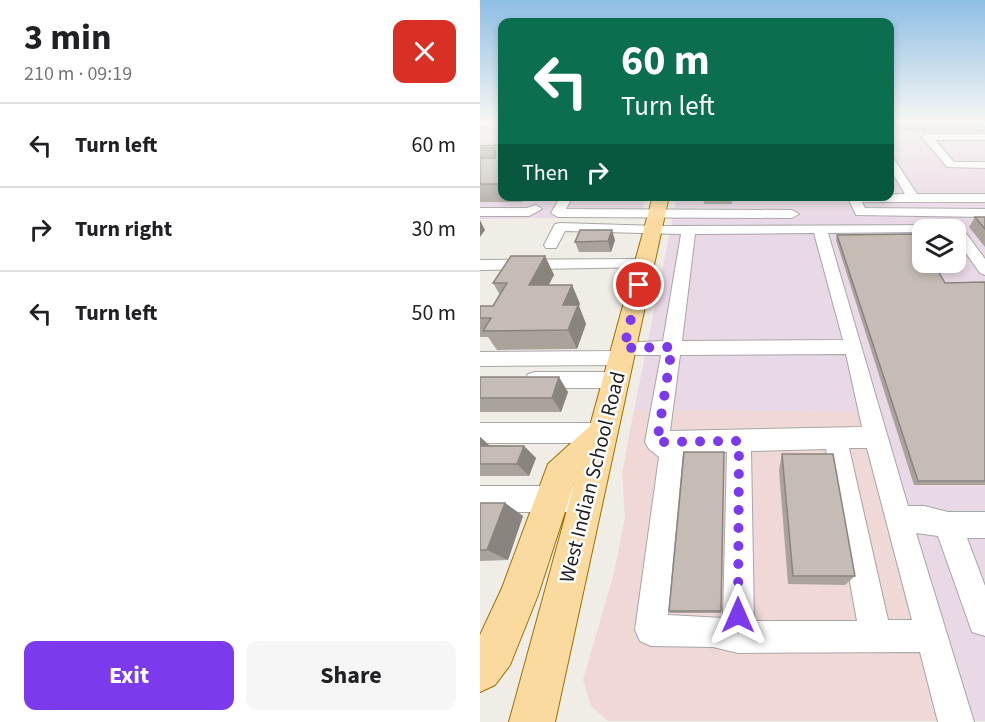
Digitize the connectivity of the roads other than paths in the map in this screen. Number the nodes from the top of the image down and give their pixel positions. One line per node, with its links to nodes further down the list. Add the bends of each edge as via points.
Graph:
1 (943, 156): 3 (lane, via 951,165)
2 (964, 156): 3 (lane)
3 (973, 165): 4 (lane)
4 (985, 165)
5 (894, 167): 7 (lane)
6 (894, 198): 7 (lane)
7 (913, 198): 8 (lane)
8 (985, 198)
9 (564, 201): 16 (lane, via 558,213)
10 (689, 201): 16 (lane)
11 (702, 201): 16 (lane, via 790,209)
12 (856, 201): 15 (lane, via 861,213)
13 (536, 209): 14 (lane, via 529,213)
14 (480, 212)
15 (985, 213)
16 (656, 215): 18 (lane); 19 (lane, via 560,227); 20 (main road, West Indian School Road)
17 (820, 229): 18 (lane); 22 (lane, via 955,228); 24 (lane)
18 (689, 230): 23 (lane)
19 (551, 245)
20 (644, 264): 21 (lane); 26 (main road, West Indian School Road)
21 (480, 265)
22 (985, 270)
23 (672, 347): 24 (lane); 26 (lane); 33 (lane)
24 (854, 347): 30 (lane)
25 (480, 359): 26 (lane)
26 (620, 362): 27 (lane); 29 (main road, West Indian School Road)
27 (514, 380)
28 (480, 433): 29 (lane)
29 (603, 433): 35 (main road, West Indian School Road)
30 (876, 437): 31 (lane); 36 (lane)
31 (835, 438): 32 (lane); 40 (lane)
32 (739, 441): 33 (lane); 42 (lane)
33 (657, 442): 42 (lane, via 670,452 651,630 713,631)
34 (480, 499): 35 (lane)
35 (569, 499): 43 (main road, via 495,650); 44 (main road, West Indian School Road)
36 (900, 520): 37 (lane, via 924,519); 41 (lane)
37 (948, 525): 38 (lane); 39 (lane)
38 (985, 525)
39 (985, 621)
40 (876, 636): 41 (lane); 42 (lane)
41 (933, 636): 45 (lane)
42 (738, 637)
43 (480, 670)
44 (532, 722)
45 (956, 722)

